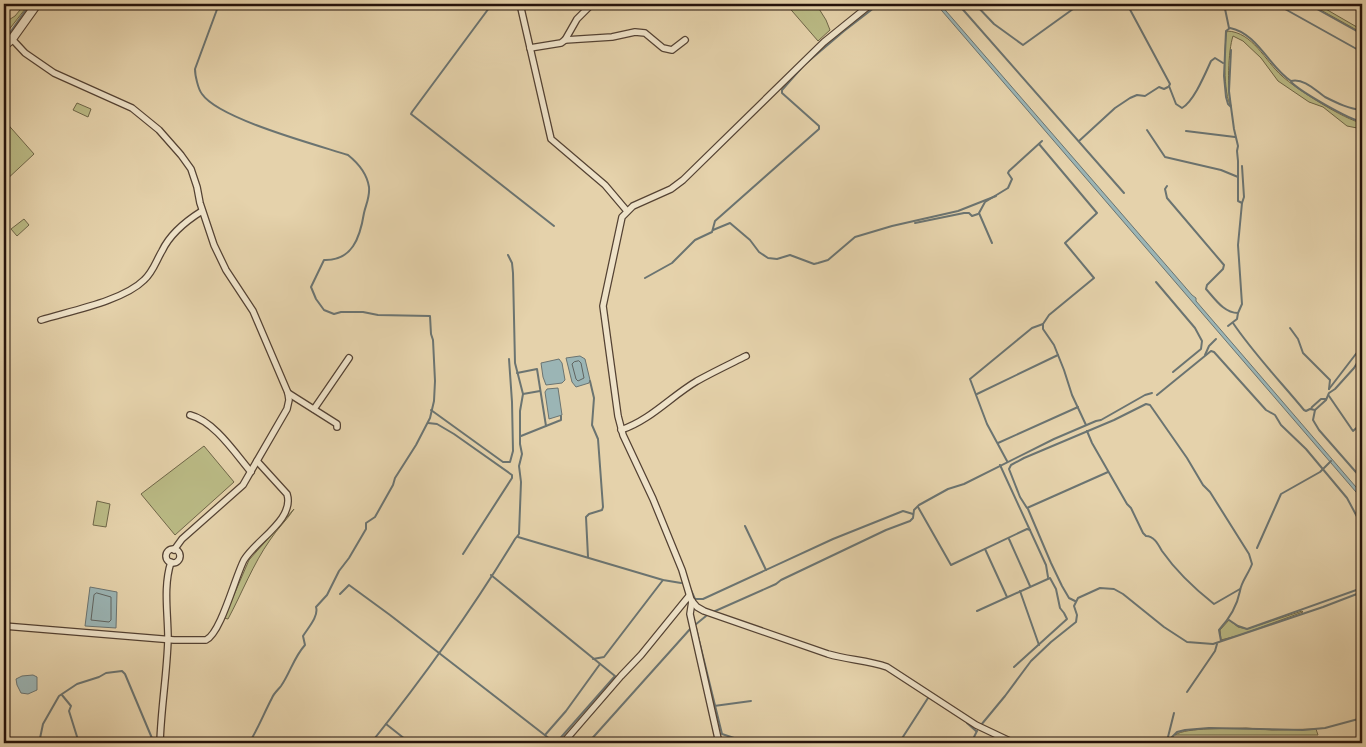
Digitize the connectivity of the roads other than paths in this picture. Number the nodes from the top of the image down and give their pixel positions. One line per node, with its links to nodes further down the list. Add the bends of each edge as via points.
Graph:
1 (37, 4): 5 (street)
2 (520, 4): 9 (street)
3 (592, 4): 6 (street, via 576,19)
4 (871, 4): 10 (street, via 824,42 683,180)
5 (12, 39): 8 (street); 11 (street, via 25,53 54,73 147,118 190,169 198,186)
6 (565, 40): 7 (street, via 636,32 646,33 663,48 672,50); 9 (street)
7 (685, 40)
8 (4, 46)
9 (530, 48): 10 (street, via 551,139 605,185)
10 (627, 211): 19 (street, via 622,217 603,306)
11 (202, 212): 12 (street, via 170,238 144,281 106,300); 15 (street, via 214,246 253,311)
12 (41, 320)
13 (746, 356): 19 (street, via 698,381 655,413)
14 (349, 358): 16 (street)
15 (288, 393): 16 (street); 20 (street, via 287,409)
16 (314, 409): 18 (street)
17 (190, 415): 21 (street, via 213,429)
18 (337, 427)
19 (621, 430): 22 (street, via 669,536)
20 (257, 461): 21 (street); 24 (street, via 287,494 288,509 244,561 210,638)
21 (251, 472): 24 (street, via 243,485 182,539 174,550 179,557 171,562 166,583)
22 (691, 599): 26 (street); 27 (street, via 690,614); 28 (street, via 704,611 784,640 844,659 876,662 976,725)
23 (4, 626): 24 (street)
24 (168, 640): 25 (street)
25 (160, 743)
26 (563, 743)
27 (719, 743)
28 (1014, 743)

